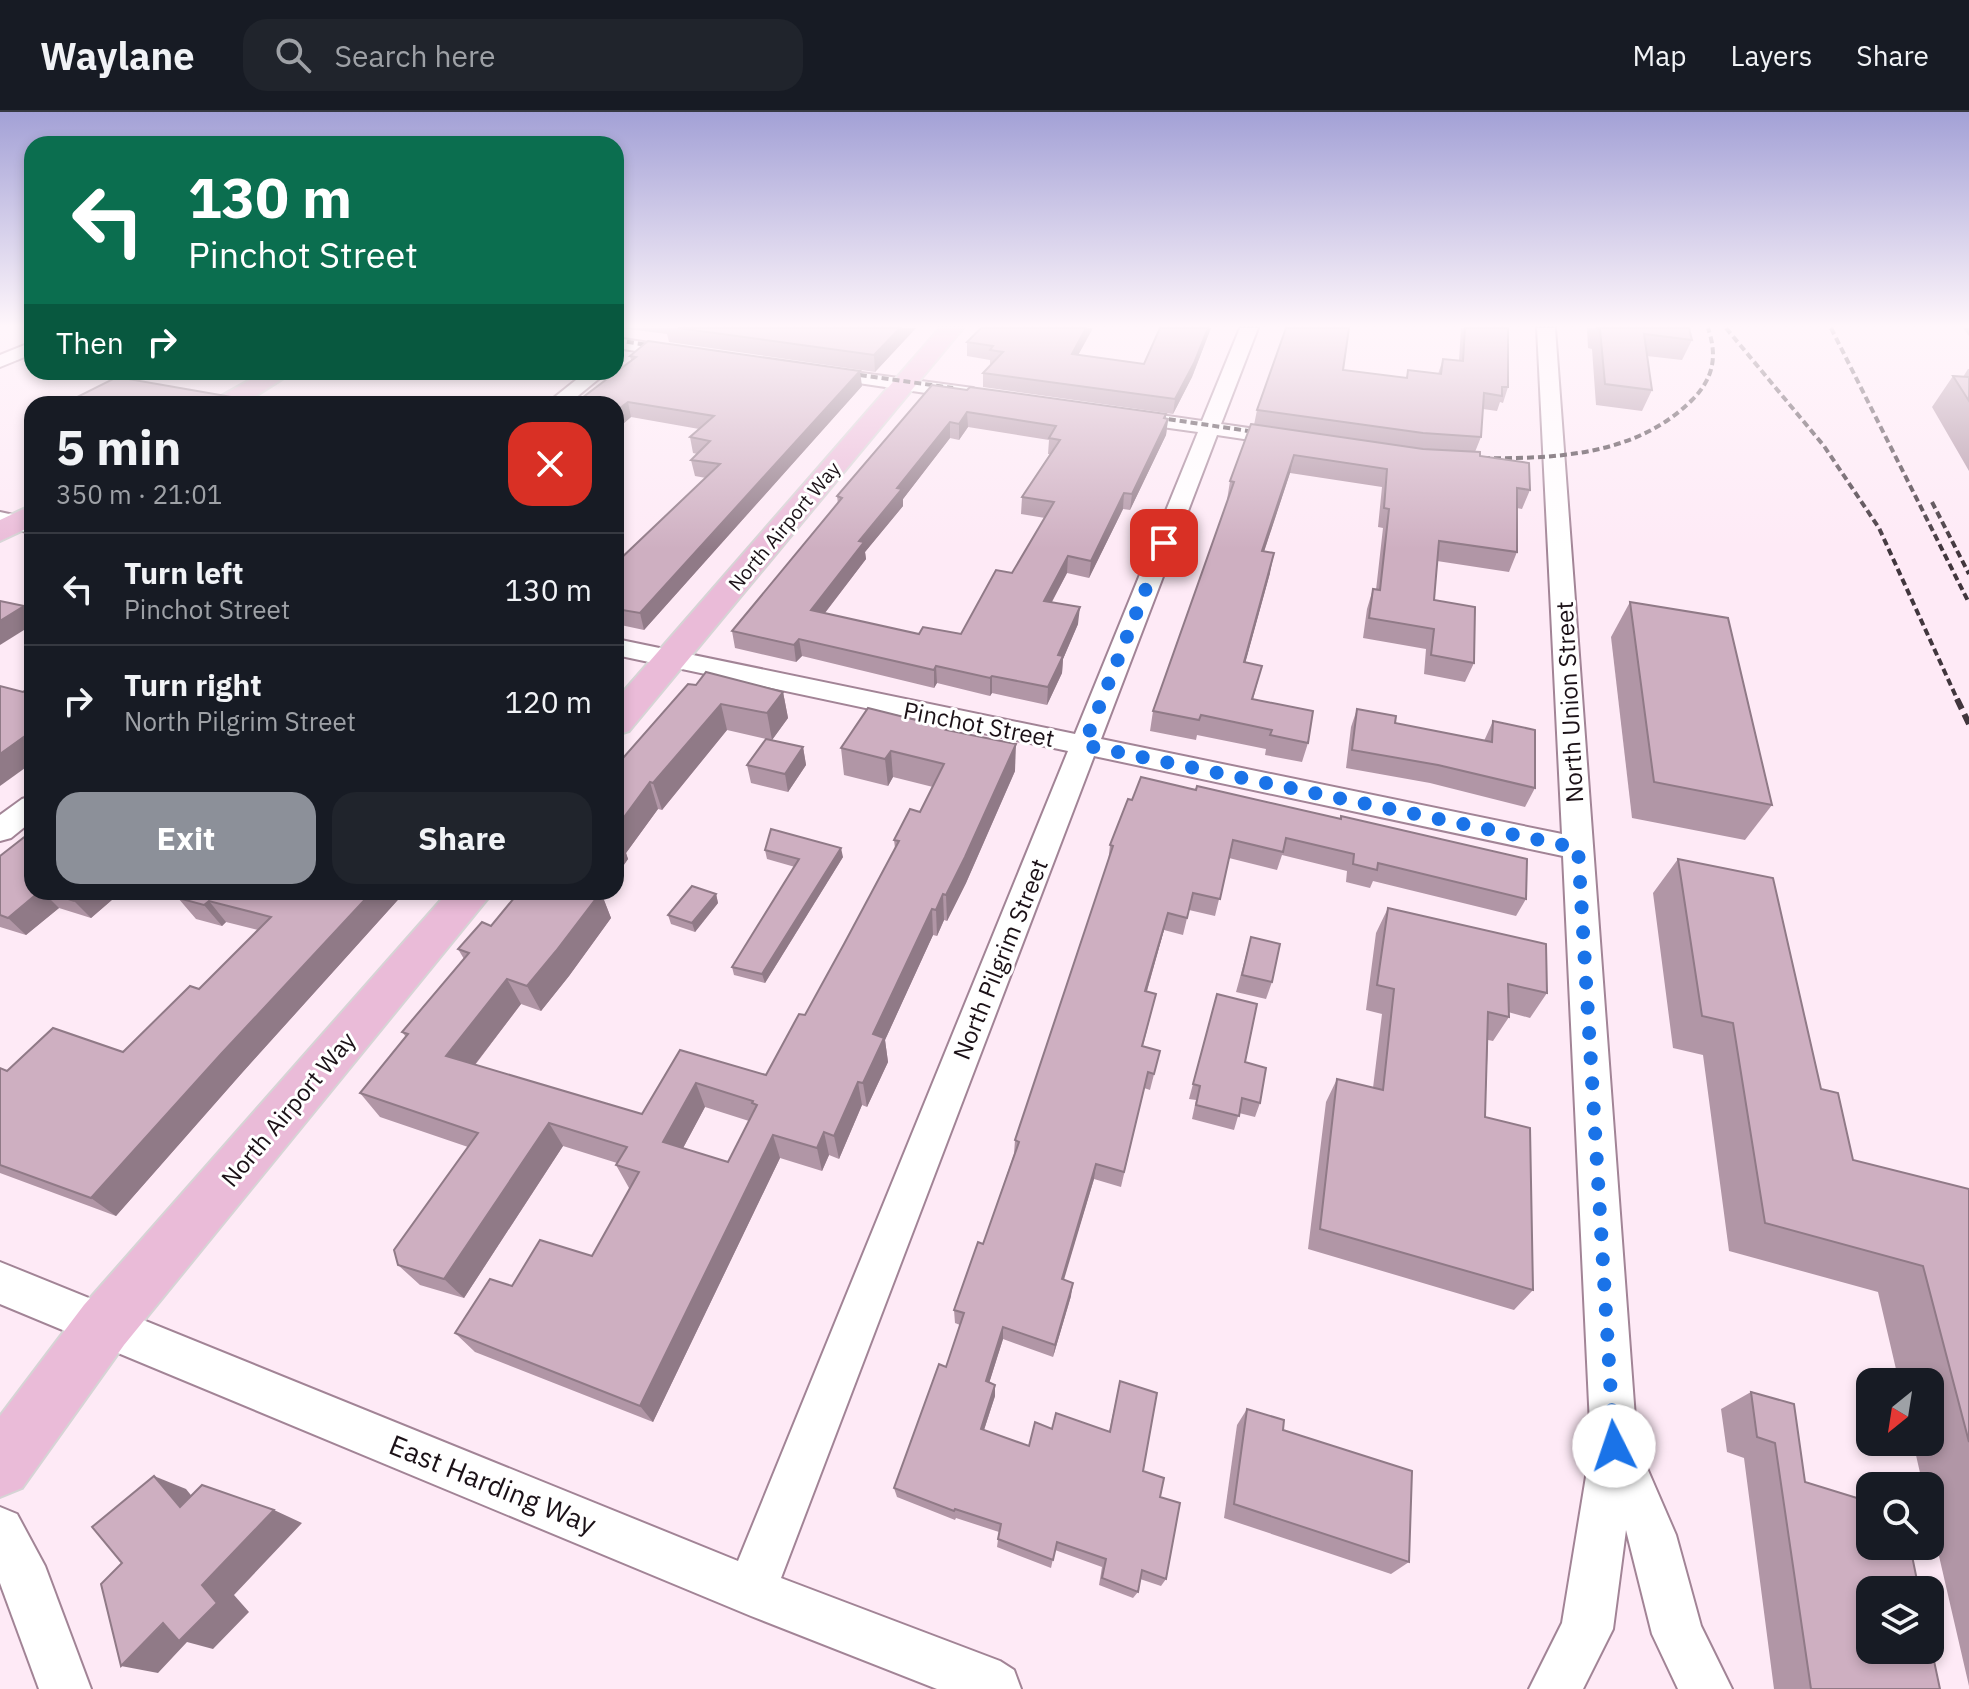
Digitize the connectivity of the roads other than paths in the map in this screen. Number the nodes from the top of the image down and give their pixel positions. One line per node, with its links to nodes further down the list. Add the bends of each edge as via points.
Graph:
1 (890, 402): 8 (main road, North Airport Way)
2 (1220, 402): 5 (street, North Pilgrim Street)
3 (1547, 402): 13 (street, North Union Street)
4 (1101, 409): 5 (street)
5 (1211, 425): 6 (street); 10 (street, North Pilgrim Street)
6 (1308, 439)
7 (624, 649): 8 (street, Pinchot Street)
8 (671, 659): 9 (main road, North Airport Way); 10 (street, Pinchot Street)
9 (624, 714)
10 (1084, 745): 13 (street, Pinchot Street); 20 (street, North Pilgrim Street)
11 (24, 812): 12 (street)
12 (0, 830)
13 (1578, 848): 17 (street, North Union Street)
14 (465, 900): 16 (main road, North Airport Way)
15 (0, 1283): 16 (street, East Harding Way)
16 (104, 1325): 18 (main road, North Airport Way); 20 (street, East Harding Way)
17 (1614, 1446): 23 (street, North Union Street, via 1587,1629); 24 (street, via 1652,1535 1678,1634)
18 (0, 1466)
19 (0, 1531): 22 (street, via 27,1584)
20 (751, 1591): 21 (street, East Harding Way)
21 (1001, 1687)
22 (65, 1689)
23 (1555, 1689)
24 (1706, 1689)

